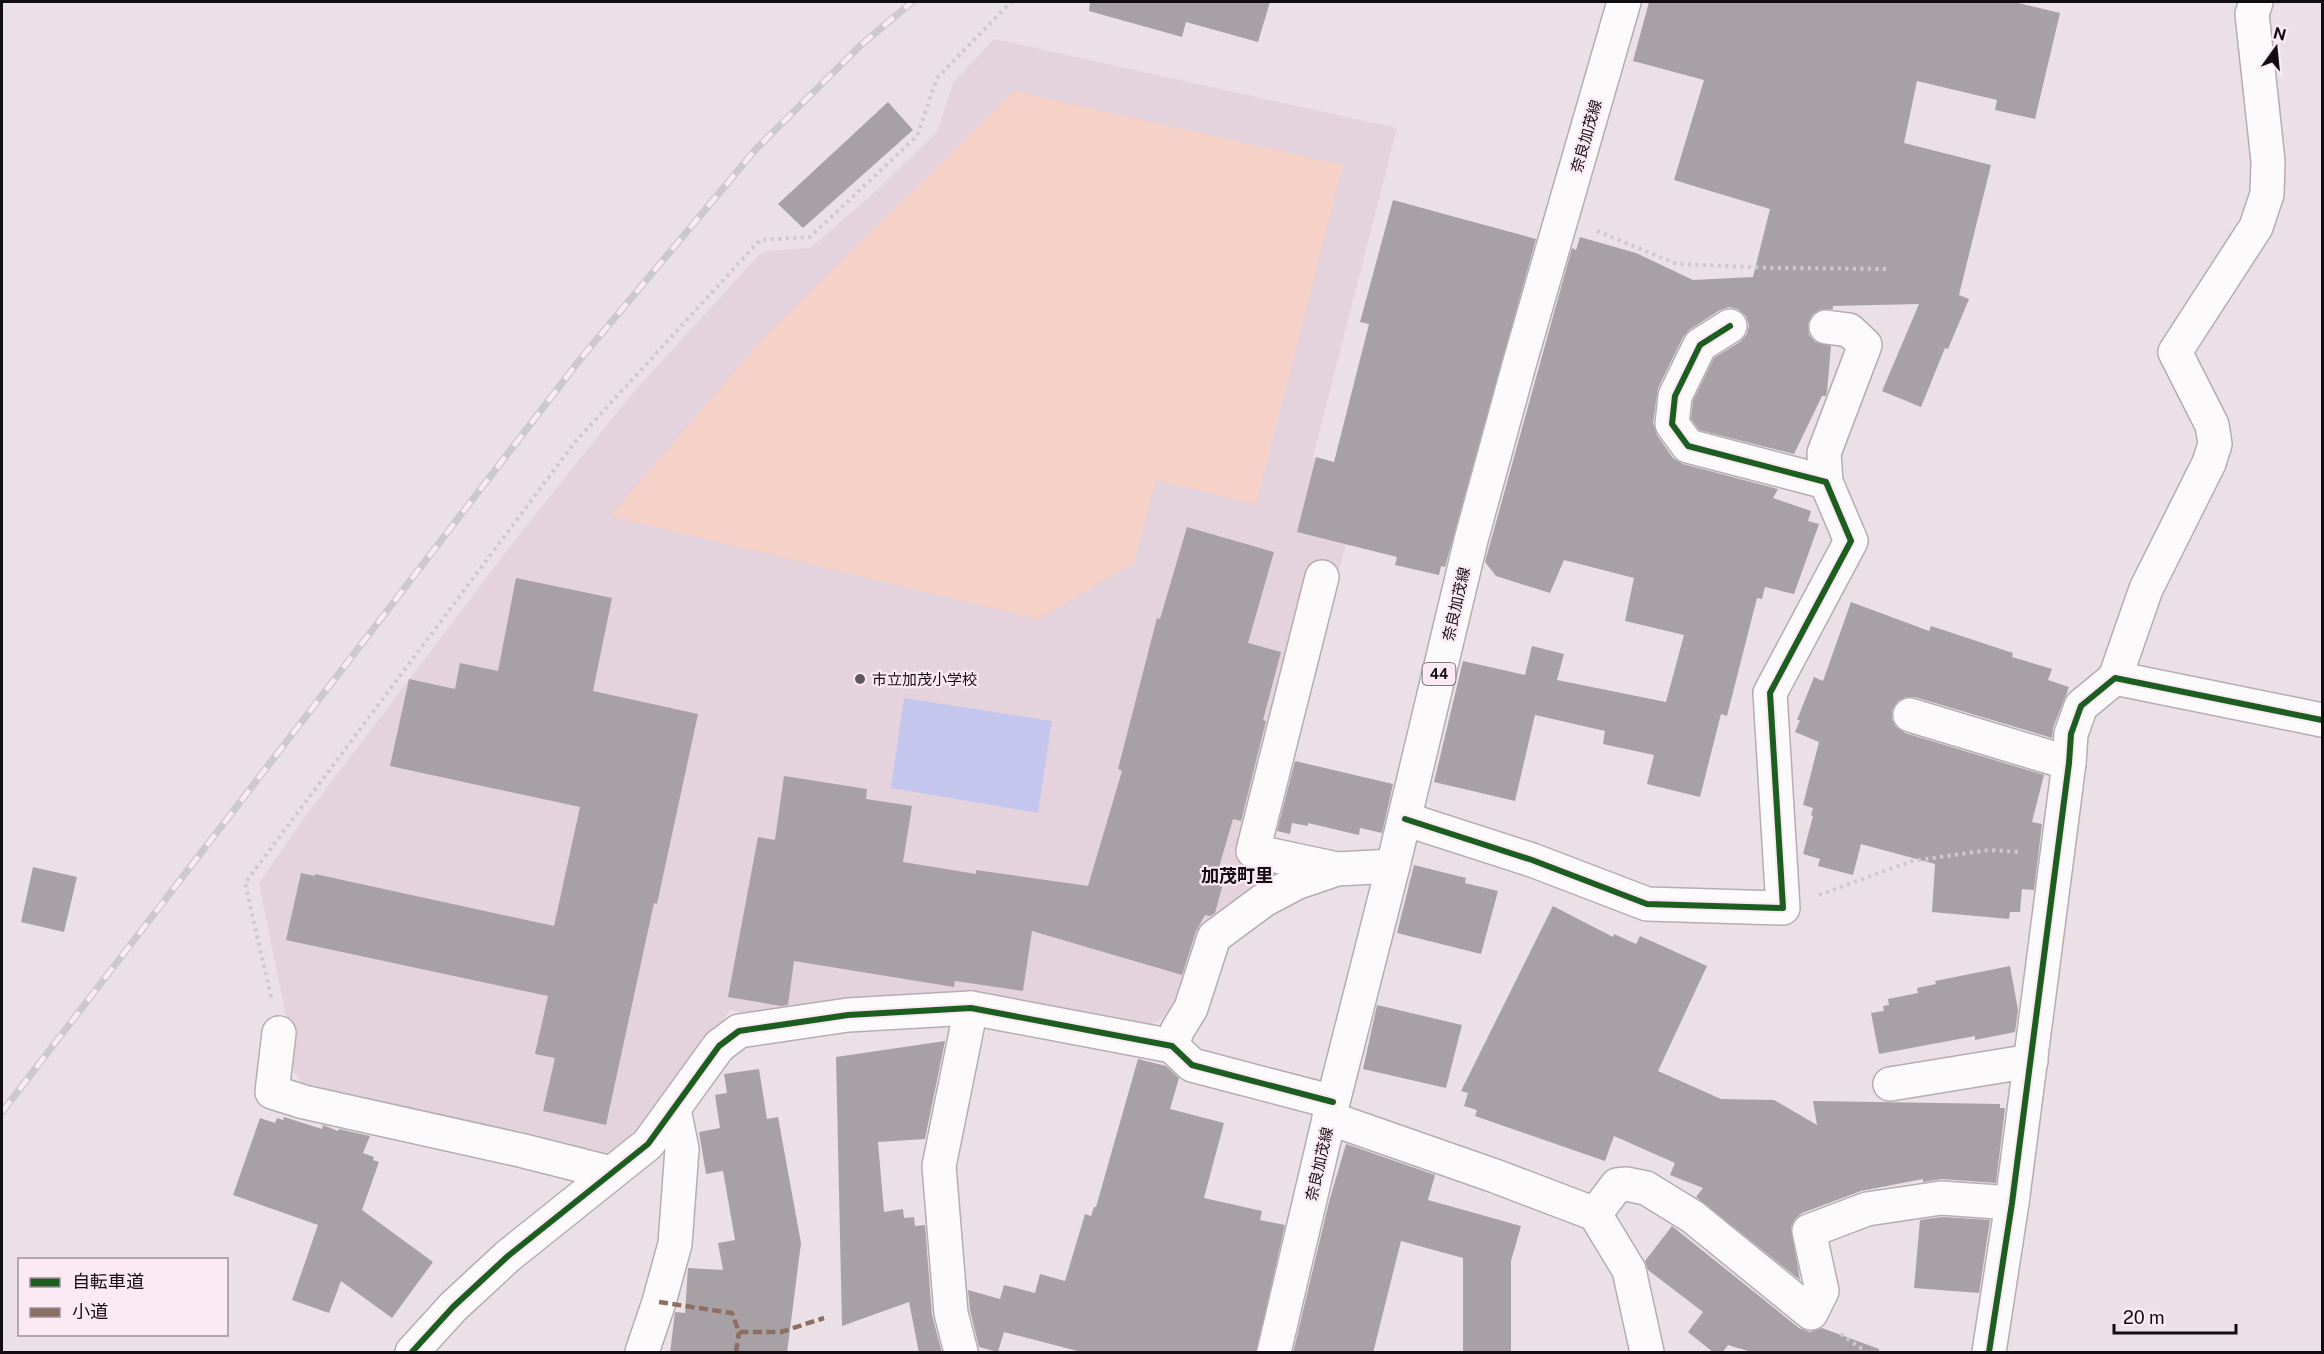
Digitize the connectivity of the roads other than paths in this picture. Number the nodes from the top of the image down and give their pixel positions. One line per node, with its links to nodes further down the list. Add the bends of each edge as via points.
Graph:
1 (1624, 2): 11 (street, 奈良加茂線 / 44, via 1471,540)
2 (2256, 2): 7 (street, via 2252,14 2268,161 2267,194 2256,227 2175,352 2212,425 2215,444 2146,589)
3 (1730, 326): 5 (street, via 1700,345 1675,396 1672,424 1688,446)
4 (1826, 327): 5 (street, via 1849,330 1865,345 1824,453)
5 (1826, 482): 11 (street, via 1851,541 1770,693 1783,908 1647,904 1532,860)
6 (1322, 577): 13 (street, via 1253,851)
7 (2115, 678): 9 (street); 10 (street, via 2081,706 2071,734)
8 (1910, 715): 10 (street)
9 (2322, 720)
10 (2069, 763): 17 (street)
11 (1404, 819): 12 (street, 奈良加茂線 / 44)
12 (1393, 866): 13 (street); 20 (street, 奈良加茂線 / 44)
13 (1337, 869): 16 (street, via 1296,883 1264,900 1214,937 1191,1008)
14 (971, 1008): 16 (street); 19 (street, via 848,1016 739,1031 719,1046); 26 (street, via 939,1166 951,1313)
15 (279, 1033): 21 (street, via 272,1092)
16 (1172, 1046): 20 (street, via 1192,1065)
17 (2031, 1061): 18 (street); 22 (street)
18 (1890, 1084)
19 (674, 1109): 21 (street, via 648,1144); 25 (street, via 682,1149 675,1244)
20 (1331, 1110): 23 (street); 27 (street, 奈良加茂線 / 44)
21 (611, 1173): 24 (street, via 508,1256 453,1307)
22 (2012, 1203): 23 (street, via 1941,1198 1867,1209 1809,1231 1822,1291 1811,1313 1693,1217 1646,1188 1617,1185); 29 (street)
23 (1595, 1214): 28 (street, via 1629,1270)
24 (412, 1353)
25 (642, 1353)
26 (961, 1353)
27 (1274, 1353)
28 (1647, 1353)
29 (1989, 1353)

